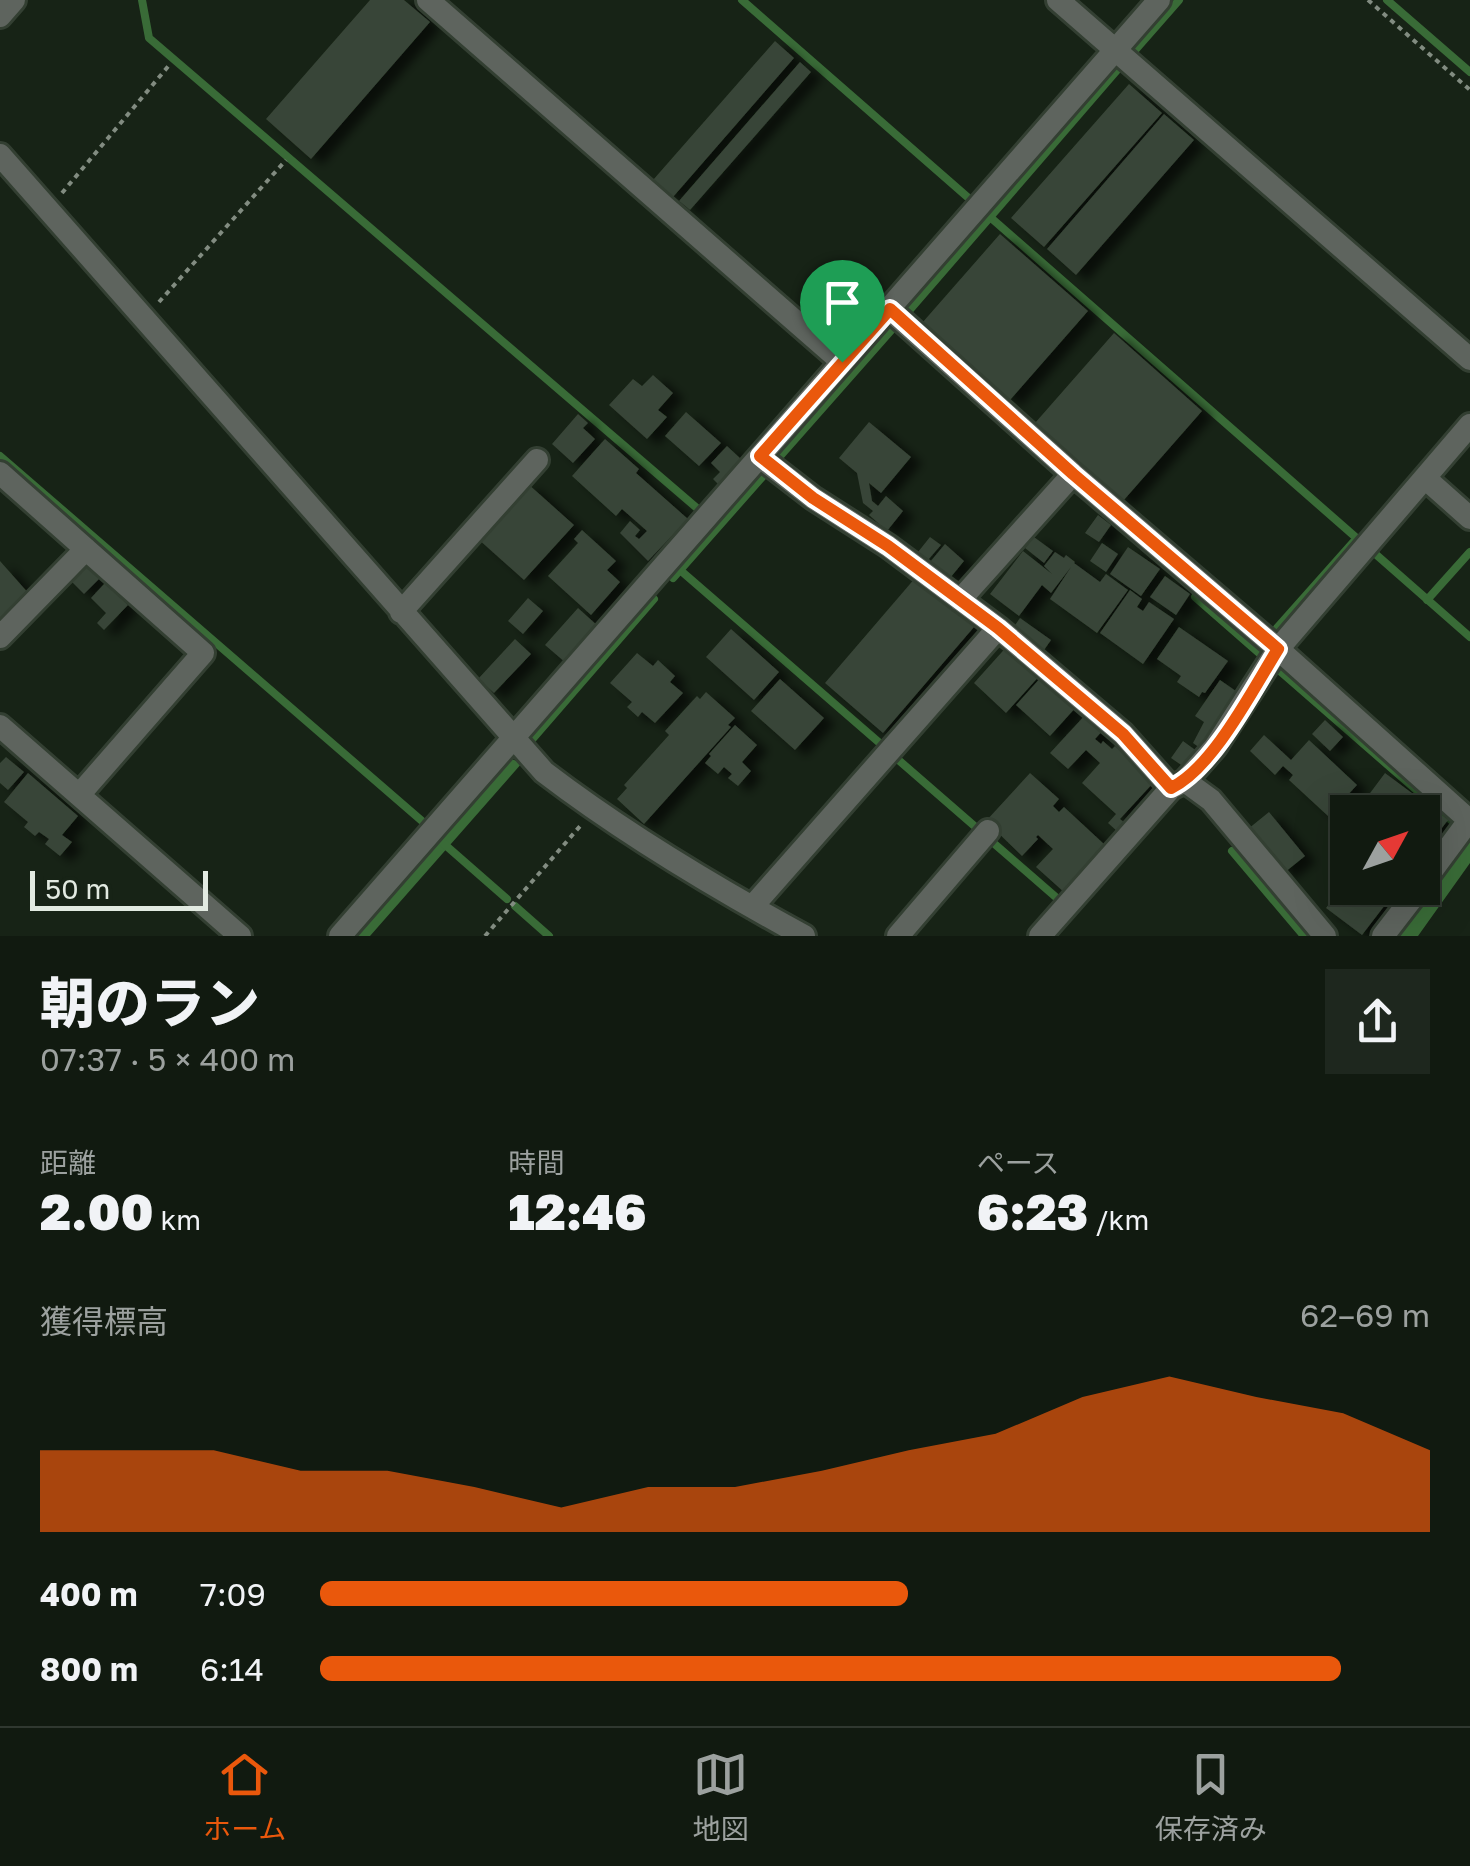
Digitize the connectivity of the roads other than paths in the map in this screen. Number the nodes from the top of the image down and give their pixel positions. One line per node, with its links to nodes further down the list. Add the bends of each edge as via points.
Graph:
1 (14, 0): 5 (street)
2 (428, 0): 10 (street)
3 (1058, 0): 6 (street)
4 (1159, 0): 6 (street)
5 (0, 16)
6 (1116, 50): 8 (street); 9 (street)
7 (0, 155): 20 (street)
8 (890, 309): 10 (street); 15 (street)
9 (1470, 358)
10 (842, 362): 12 (street)
11 (1470, 425): 16 (street)
12 (760, 456): 19 (street); 25 (street)
13 (536, 460): 20 (street)
14 (0, 474): 18 (street)
15 (1073, 474): 19 (street); 23 (street)
16 (1425, 478): 17 (street); 23 (street)
17 (1470, 518)
18 (86, 549): 22 (street); 27 (street, via 203,653)
19 (960, 600): 21 (street)
20 (401, 612): 25 (street)
21 (998, 628): 26 (street); 32 (street)
22 (0, 637)
23 (1278, 649): 26 (street, via 1215,747); 28 (street)
24 (0, 726): 27 (street)
25 (513, 739): 32 (street, via 594,810); 34 (street)
26 (1178, 784): 37 (street); 38 (street, via 1211,800)
27 (79, 795): 33 (street)
28 (1470, 820): 30 (street)
29 (988, 830): 36 (street)
30 (1440, 860)
31 (1407, 905): 39 (street)
32 (752, 908): 35 (street)
33 (240, 936)
34 (340, 936)
35 (804, 936)
36 (898, 936)
37 (1040, 936)
38 (1325, 936)
39 (1383, 936)

